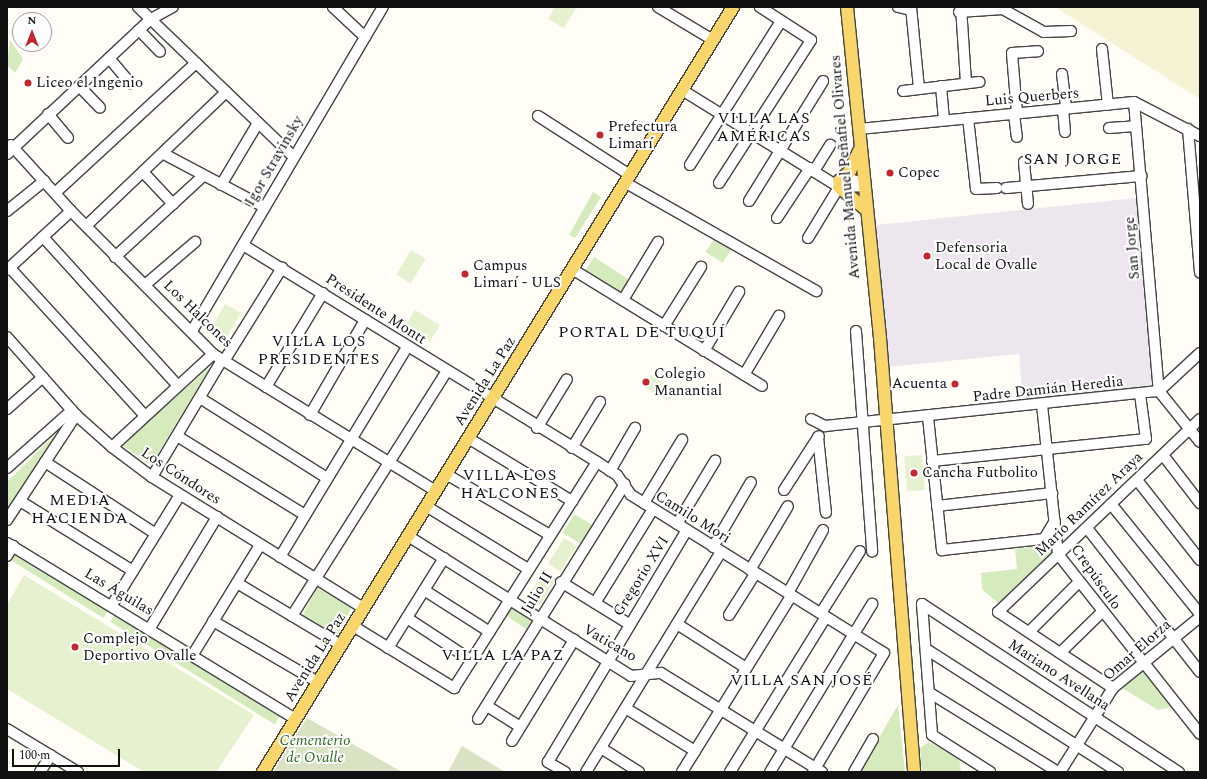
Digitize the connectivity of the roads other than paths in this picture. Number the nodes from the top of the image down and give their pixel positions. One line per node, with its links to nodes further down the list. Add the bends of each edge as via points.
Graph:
1 (138, 7): 14 (street)
2 (173, 7): 14 (street)
3 (333, 7): 18 (street)
4 (383, 7): 18 (street, Igor Stravinsky)
5 (658, 7): 13 (street)
6 (733, 7): 19 (main road, Avenida La Paz)
7 (760, 7): 15 (street)
8 (846, 7): 48 (main road, Avenida Manuel Peñafiel Olivares)
9 (898, 7): 11 (street)
10 (1001, 8): 12 (street); 17 (street, via 1044,32)
11 (911, 9): 32 (street)
12 (960, 10): 29 (street)
13 (672, 11): 19 (street)
14 (150, 19): 16 (street); 24 (street)
15 (781, 20): 40 (street); 51 (street, via 811,40)
16 (139, 30): 22 (street); 23 (street)
17 (1072, 31)
18 (364, 37): 61 (street, Igor Stravinsky)
19 (713, 40): 33 (main road, Avenida La Paz)
20 (1102, 49): 37 (street)
21 (1038, 51): 41 (street, via 1012,53)
22 (160, 52)
23 (109, 58): 28 (street); 30 (street)
24 (196, 63): 35 (street); 75 (street)
25 (1062, 74): 39 (street)
26 (823, 81): 59 (street)
27 (979, 82): 29 (street)
28 (130, 83)
29 (966, 83): 31 (street)
30 (79, 86): 38 (street); 42 (street)
31 (941, 86): 32 (street); 45 (street)
32 (919, 89): 34 (street)
33 (682, 90): 40 (street); 68 (main road, Avenida La Paz)
34 (903, 91)
35 (226, 92): 46 (street); 60 (street)
36 (1134, 102): 37 (street, Luis Querbers); 47 (street, San Jorge); 50 (street)
37 (1108, 105): 39 (street, Luis Querbers)
38 (100, 108)
39 (1064, 109): 41 (street, Luis Querbers); 52 (street)
40 (722, 113): 51 (street); 63 (street)
41 (1016, 113): 44 (street, Luis Querbers); 54 (street)
42 (48, 114): 55 (street); 58 (street)
43 (538, 116): 68 (street)
44 (968, 118): 45 (street, Luis Querbers); 74 (street, via 976,189)
45 (944, 120): 48 (street, Luis Querbers)
46 (258, 122): 61 (street); 73 (street)
47 (1136, 126): 49 (street); 67 (street, San Jorge)
48 (859, 128): 57 (main road, Avenida Manuel Peñafiel Olivares)
49 (1109, 128)
50 (1188, 128): 53 (street); 95 (street)
51 (751, 132): 59 (street); 70 (street)
52 (1065, 132)
53 (1200, 136)
54 (1017, 137)
55 (68, 138)
56 (830, 145): 64 (street)
57 (860, 146): 71 (main road, via 854,165); 72 (main road, Avenida Manuel Peñafiel Olivares)
58 (10, 149): 69 (street, Los Halcones)
59 (782, 151): 64 (street); 76 (street)
60 (164, 154): 65 (street); 66 (street)
61 (293, 156): 79 (street, Igor Stravinsky)
62 (1024, 162): 74 (street)
63 (690, 165)
64 (812, 170): 71 (street); 83 (street)
65 (143, 172): 77 (street); 84 (street)
66 (203, 176): 73 (street); 77 (street)
67 (1141, 176): 74 (street); 119 (street, San Jorge)
68 (628, 179): 94 (main road, Avenida La Paz); 97 (street)
69 (44, 181): 75 (street, Los Halcones); 81 (street)
70 (719, 183)
71 (837, 184): 72 (street); 80 (main road); 86 (street)
72 (863, 184): 80 (main road, Avenida Manuel Peñafiel Olivares)
73 (221, 185): 79 (street)
74 (1027, 186): 78 (street)
75 (55, 193): 82 (street, Los Halcones)
76 (749, 201)
77 (173, 204): 90 (street)
78 (1028, 204)
79 (264, 207): 89 (street, Igor Stravinsky)
80 (864, 208): 132 (main road, Avenida Manuel Peñafiel Olivares, via 876,325)
81 (7, 211)
82 (71, 211): 84 (street, Los Halcones); 85 (street)
83 (778, 218)
84 (86, 226): 90 (street, Los Halcones)
85 (43, 237): 93 (street); 116 (street)
86 (808, 238)
87 (195, 242): 96 (street)
88 (658, 242): 100 (street)
89 (243, 245): 92 (street, Presidente Montt); 104 (street, Igor Stravinsky)
90 (115, 257): 96 (street, Los Halcones)
91 (701, 267): 103 (street)
92 (282, 268): 99 (street, Presidente Montt); 111 (street)
93 (8, 269): 128 (street)
94 (572, 269): 100 (street); 122 (main road, Avenida La Paz)
95 (1200, 273)
96 (146, 284): 104 (street, Los Halcones)
97 (816, 291)
98 (739, 292): 108 (street)
99 (323, 293): 102 (street, Presidente Montt); 118 (street)
100 (623, 300): 103 (street)
101 (779, 316): 113 (street)
102 (365, 320): 107 (street, Presidente Montt); 127 (street)
103 (664, 326): 108 (street)
104 (192, 331): 110 (street, Los Halcones)
105 (856, 331): 133 (street)
106 (9, 342): 114 (street, Los Cóndores)
107 (407, 347): 112 (street, Presidente Montt); 141 (street)
108 (704, 350): 113 (street)
109 (1200, 353): 119 (street)
110 (213, 354): 111 (street, Los Halcones); 116 (street)
111 (223, 360): 118 (street, Los Halcones); 121 (street)
112 (446, 371): 122 (street, Presidente Montt); 152 (street)
113 (744, 375): 117 (street)
114 (43, 377): 125 (street); 126 (street, Los Cóndores)
115 (567, 380): 135 (street)
116 (178, 386): 128 (street)
117 (762, 386)
118 (266, 387): 127 (street, Los Halcones)
119 (1159, 392): 120 (street, Padre Damián Heredia); 137 (street)
120 (1140, 394): 124 (street, Padre Damián Heredia); 146 (street, via 1146,439)
121 (200, 398): 138 (street); 157 (street)
122 (492, 400): 135 (street, Camilo Mori); 140 (main road, Avenida La Paz)
123 (600, 402): 145 (street)
124 (1042, 405): 129 (street, Padre Damián Heredia); 146 (street, Crepúsculo)
125 (7, 409)
126 (74, 413): 144 (street, Los Cóndores); 150 (street); 153 (street)
127 (310, 415): 141 (street, Los Halcones)
128 (145, 416): 144 (street)
129 (928, 417): 132 (street, Padre Damián Heredia); 149 (street)
130 (811, 418): 134 (street)
131 (1200, 419): 137 (street, Mario Ramírez Araya)
132 (881, 421): 133 (street, Padre Damián Heredia); 270 (main road, Avenida Manuel Peñafiel Olivares, via 895,543)
133 (864, 423): 134 (street, Padre Damián Heredia); 189 (street)
134 (825, 426): 139 (street)
135 (537, 428): 145 (street, Camilo Mori)
136 (635, 428): 154 (street)
137 (1189, 429): 143 (street); 147 (street, Mario Ramírez Araya)
138 (177, 436): 156 (street); 175 (street)
139 (818, 437): 161 (street); 174 (street)
140 (468, 438): 155 (main road, Avenida La Paz); 166 (street)
141 (350, 440): 152 (street, Los Halcones); 157 (street)
142 (682, 440): 167 (street)
143 (1200, 442)
144 (112, 447): 156 (street, Los Cóndores)
145 (572, 448): 151 (street, Camilo Mori)
146 (1047, 449): 149 (street); 163 (street, Crepúsculo)
147 (1163, 455): 158 (street, Mario Ramírez Araya); 168 (street)
148 (715, 461): 179 (street, Gregorio XVI)
149 (932, 461): 172 (street)
150 (45, 462): 165 (street); 183 (street)
151 (597, 462): 154 (street, Camilo Mori); 166 (street)
152 (389, 464): 162 (street, Los Halcones); 199 (street)
153 (7, 468)
154 (610, 471): 160 (street, Camilo Mori)
155 (446, 474): 162 (main road, Avenida La Paz); 184 (street)
156 (152, 477): 164 (street, Los Cóndores)
157 (327, 478): 175 (street)
158 (1136, 480): 169 (street, Mario Ramírez Araya); 195 (street)
159 (751, 482): 188 (street)
160 (625, 484): 167 (street, Camilo Mori, via 631,495); 200 (street, Julio II)
161 (784, 490)
162 (436, 491): 170 (main road, Avenida La Paz)
163 (1052, 493): 172 (street); 178 (street, Crepúsculo)
164 (180, 495): 176 (street, Los Cóndores); 183 (street)
165 (20, 501): 177 (street); 197 (street)
166 (572, 501): 184 (street)
167 (644, 503): 173 (street, Camilo Mori)
168 (1200, 503)
169 (1111, 504): 180 (street, Mario Ramírez Araya); 211 (street)
170 (426, 506): 185 (main road, Avenida La Paz); 196 (street)
171 (788, 506): 198 (street)
172 (937, 506): 178 (street, via 942,550 1044,539)
173 (653, 509): 179 (street, Camilo Mori); 206 (street)
174 (826, 513)
175 (305, 515): 193 (street)
176 (217, 518): 187 (street, Los Cóndores); 222 (street)
177 (7, 520)
178 (1055, 520): 191 (street, Crepúsculo)
179 (677, 524): 181 (street, Camilo Mori)
180 (1086, 528): 191 (street, Mario Ramírez Araya); 226 (street)
181 (686, 530): 188 (street, Camilo Mori); 219 (street, Gregorio XVI)
182 (823, 530): 204 (street)
183 (156, 534): 197 (street)
184 (550, 535): 196 (street)
185 (408, 536): 194 (street, Vaticano); 209 (main road, Avenida La Paz)
186 (10, 545): 192 (street); 208 (street, Las Águilas)
187 (260, 545): 193 (street, Los Cóndores); 202 (street)
188 (717, 549): 198 (street, Camilo Mori); 220 (street)
189 (872, 550)
190 (860, 551): 213 (street)
191 (1058, 554): 201 (street, Crepúsculo); 224 (street, Mario Ramírez Araya, via 998,612)
192 (7, 556)
193 (280, 557): 199 (street, Los Cóndores)
194 (444, 558): 203 (street); 205 (street, Vaticano)
195 (1200, 560)
196 (528, 569): 205 (street)
197 (133, 571): 208 (street)
198 (752, 572): 204 (street, Camilo Mori); 212 (street)
199 (315, 578): 209 (street, Los Cóndores); 214 (street)
200 (561, 582): 206 (street); 217 (street, Julio II)
201 (1079, 582): 210 (street, Crepúsculo); 224 (street)
202 (237, 583): 214 (street); 218 (street)
203 (424, 590): 216 (street); 223 (street)
204 (789, 595): 213 (street, Camilo Mori); 236 (street)
205 (510, 600): 217 (street, Vaticano); 223 (street)
206 (595, 603): 219 (street)
207 (872, 604): 225 (street)
208 (112, 605): 222 (street, Las Águilas)
209 (363, 608): 221 (main road, Avenida La Paz)
210 (1102, 612): 231 (street); 235 (street, Crepúsculo)
211 (1200, 614)
212 (729, 615)
213 (823, 615): 225 (street, Camilo Mori); 249 (street)
214 (292, 616): 228 (street)
215 (1200, 617): 226 (street, Omar Elorza)
216 (406, 618): 229 (street); 233 (street)
217 (540, 618): 227 (street, Vaticano); 242 (street, Julio II)
218 (213, 621): 232 (street); 239 (street)
219 (629, 624): 234 (street, Gregorio XVI)
220 (677, 624): 236 (street); 237 (street)
221 (353, 626): 228 (main road, Avenida La Paz); 229 (street)
222 (150, 628): 232 (street, Las Águilas)
223 (490, 632): 233 (street)
224 (1029, 632): 231 (street)
225 (853, 635): 256 (street); 259 (street, Camilo Mori, via 884,653)
226 (1174, 638): 235 (street, Omar Elorza); 238 (street)
227 (574, 640): 234 (street, Vaticano); 248 (street)
228 (341, 645): 239 (main road, Avenida La Paz)
229 (388, 648): 233 (street, via 454,688)
230 (926, 649): 241 (street); 245 (street, Mariano Avellana, via 922,604); 254 (street)
231 (1060, 653): 240 (street)
232 (192, 656): 246 (street, Las Águilas)
233 (471, 660)
234 (607, 660): 237 (street, Vaticano, via 631,676); 263 (street, Gregorio XVI, via 548,762)
235 (1142, 663): 240 (street, Omar Elorza); 251 (street, Crepúsculo)
236 (746, 668): 244 (street)
237 (648, 672): 243 (street); 244 (street, Vaticano, via 661,673)
238 (1200, 672)
239 (318, 682): 246 (main road, Avenida La Paz)
240 (1113, 688): 245 (street, Omar Elorza)
241 (930, 693): 271 (street, via 932,735); 272 (street)
242 (487, 706): 247 (street, Julio II); 248 (street)
243 (626, 709): 255 (street); 257 (street)
244 (721, 709): 249 (street, Vaticano); 257 (street)
245 (1096, 717): 254 (street, Omar Elorza); 274 (street, Mariano Avellana)
246 (295, 719): 262 (main road, Avenida La Paz)
247 (478, 719)
248 (520, 728): 253 (street)
249 (755, 730): 256 (street, Vaticano); 267 (street)
250 (9, 733): 258 (street)
251 (1200, 734)
252 (873, 739): 269 (street)
253 (512, 741)
254 (1077, 746): 272 (street, Omar Elorza); 273 (street)
255 (601, 748): 264 (street); 265 (street)
256 (784, 748): 259 (street, Vaticano); 268 (street)
257 (695, 751): 266 (street)
258 (50, 755): 260 (street); 261 (street)
259 (817, 771)
260 (40, 772)
261 (78, 772)
262 (263, 772)
263 (565, 772)
264 (586, 772)
265 (639, 772)
266 (682, 772)
267 (730, 772)
268 (770, 772)
269 (854, 772)
270 (914, 772)
271 (990, 772)
272 (1059, 772)
273 (1118, 772)
274 (1179, 772)

